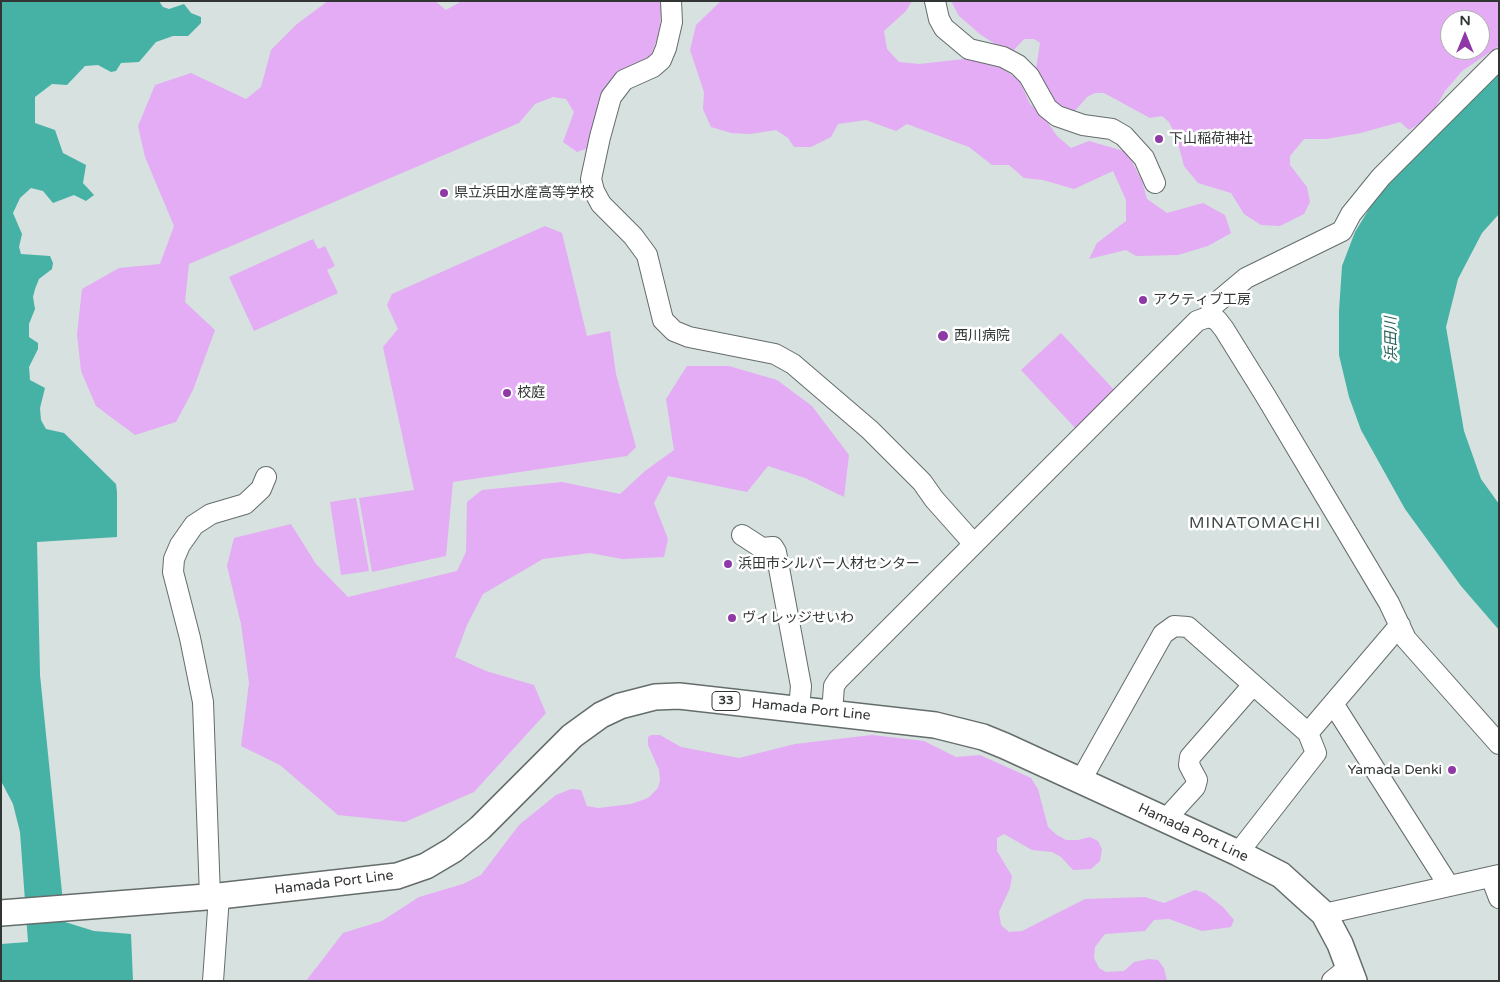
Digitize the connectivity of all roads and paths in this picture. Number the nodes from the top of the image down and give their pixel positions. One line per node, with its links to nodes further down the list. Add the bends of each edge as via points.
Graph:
1 (671, 1): 7 (street, via 672,22 661,60 621,82 611,97 592,180 594,191 646,255 659,309 669,327 698,340)
2 (935, 1): 4 (street, via 938,19 944,28 969,50 1003,57 1018,65 1029,76 1047,108 1057,116 1082,125 1112,129 1124,136 1144,158)
3 (1499, 58): 5 (street, via 1381,177 1351,214 1342,231 1246,278 1214,304)
4 (1155, 183)
5 (1208, 317): 10 (street, via 1197,321); 11 (street, via 1217,320 1224,329)
6 (753, 339): 7 (street)
7 (774, 354): 10 (street, via 793,364 870,430 922,482)
8 (266, 477): 23 (street, via 261,489 245,504 211,514 194,525 174,559 173,572 203,702)
9 (742, 535): 14 (street, via 762,548 773,547 776,552 801,686)
10 (974, 544): 15 (street, via 838,680 834,686)
11 (1400, 626): 13 (street); 17 (street, via 1406,639)
12 (1253, 685): 16 (street); 18 (street, via 1188,627 1167,629); 19 (street, via 1190,756 1189,765 1197,780 1196,787)
13 (1334, 705): 16 (street); 22 (street)
14 (799, 709): 15 (main road, Hamada Port Line / 33); 23 (main road, Hamada Port Line / 33, via 679,696 655,697 620,706 572,736 480,828 426,866 397,876 363,881)
15 (832, 712): 18 (main road, Hamada Port Line / 33, via 958,730 1005,746)
16 (1308, 733): 20 (street, via 1315,756)
17 (1499, 744)
18 (1081, 780): 19 (main road, Hamada Port Line / 33)
19 (1165, 820): 20 (main road, Hamada Port Line / 33)
20 (1238, 853): 26 (main road, Hamada Port Line / 33, via 1287,880)
21 (1495, 876): 22 (street); 24 (street)
22 (1449, 886): 26 (street)
23 (214, 896): 25 (main road, Hamada Port Line / 33); 28 (street)
24 (1499, 898)
25 (9, 912)
26 (1324, 914): 27 (main road, Hamada Port Line / 33)
27 (1345, 976)
28 (213, 981)

